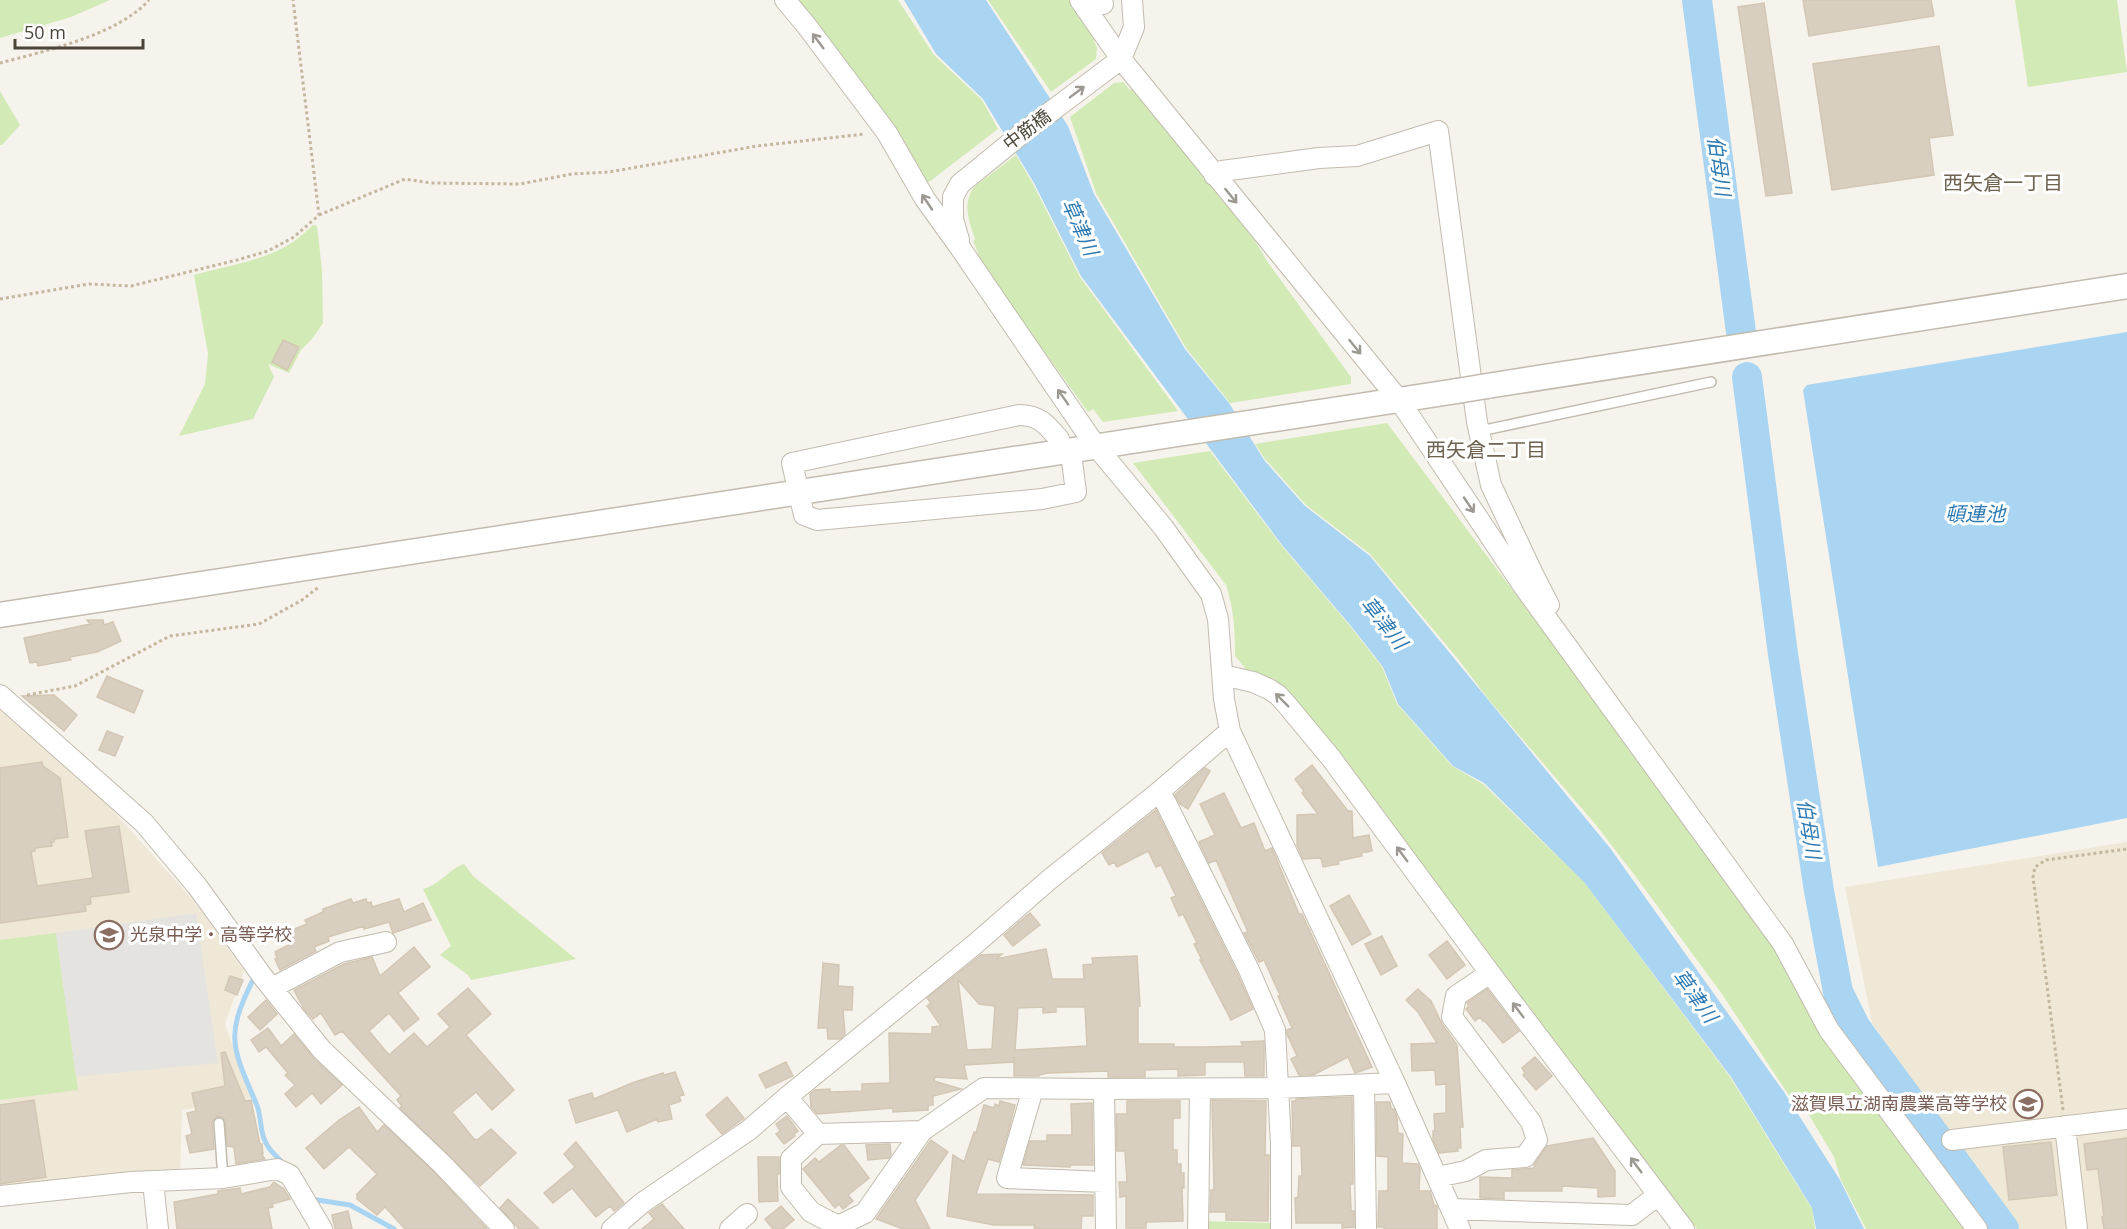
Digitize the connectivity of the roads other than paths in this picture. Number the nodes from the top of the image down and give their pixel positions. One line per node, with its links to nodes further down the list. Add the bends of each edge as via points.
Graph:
1 (785, 0): 7 (street, one-way to 1, via 924,199 887,134)
2 (1080, 0): 5 (street)
3 (1132, 0): 5 (street, via 1134,27)
4 (1097, 1): 5 (street, via 1108,27)
5 (1114, 64): 6 (street); 7 (street, 中筋橋, one-way to 5, via 953,219 953,197 960,184)
6 (1218, 173): 10 (street, one-way to 10); 11 (street, via 1357,156 1437,131)
7 (961, 249): 13 (street, one-way to 7)
8 (2127, 286): 10 (street, bridge)
9 (1711, 382): 11 (lane)
10 (1399, 400): 13 (street); 16 (street, one-way to 16)
11 (1480, 431): 16 (street, via 1491,484)
12 (1059, 439): 15 (street, via 1044,421 1019,415 792,463)
13 (1095, 446): 15 (street); 18 (street, via 1163,526 1211,594 1218,619)
14 (1072, 461): 15 (street, via 1076,492 1042,499 817,520 804,515)
15 (798, 492): 17 (street)
16 (1529, 581): 22 (street)
17 (0, 615)
18 (1223, 675): 20 (street); 24 (street, one-way to 18, via 1331,758 1287,705 1269,689)
19 (2, 697): 25 (street, via 144,824 197,886)
20 (1230, 730): 21 (street); 26 (street)
21 (1160, 790): 28 (street, via 1262,997 1275,1030); 32 (street)
22 (1785, 939): 59 (street, via 1829,1030); 60 (street, via 1835,1023)
23 (386, 942): 25 (street, via 340,952)
24 (1490, 973): 39 (street, via 1456,996 1452,1017 1531,1122 1537,1140 1525,1157 1486,1160 1466,1171); 43 (street, one-way to 24)
25 (272, 988): 50 (street, via 322,1050)
26 (1395, 1083): 27 (street); 39 (street)
27 (1364, 1085): 28 (street); 56 (street)
28 (1279, 1088): 31 (street); 55 (street)
29 (1034, 1089): 30 (street); 36 (street, via 984,1088); 42 (street, via 1007,1178)
30 (1104, 1089): 31 (street); 42 (street)
31 (1200, 1090): 54 (street)
32 (786, 1097): 37 (street); 51 (street, via 749,1130 642,1203)
33 (2127, 1119): 35 (street)
34 (219, 1123): 40 (lane)
35 (2065, 1126): 38 (street); 61 (street)
36 (922, 1131): 37 (street); 37 (street, via 865,1213 838,1226 811,1212 790,1187 791,1159)
37 (818, 1134)
38 (1952, 1140)
39 (1437, 1177): 45 (street)
40 (223, 1178): 41 (street); 49 (street, via 278,1169 290,1175)
41 (153, 1182): 44 (street); 48 (street)
42 (1105, 1182): 53 (street)
43 (1658, 1195): 47 (street); 58 (street)
44 (0, 1196)
45 (1451, 1209): 47 (street); 57 (street)
46 (747, 1214): 52 (street)
47 (1630, 1222)
48 (158, 1229)
49 (322, 1229)
50 (504, 1229)
51 (612, 1229)
52 (730, 1229)
53 (1106, 1229)
54 (1198, 1229)
55 (1281, 1229)
56 (1366, 1229)
57 (1460, 1229)
58 (1684, 1229)
59 (1977, 1229)
60 (1989, 1229)
61 (2077, 1229)

